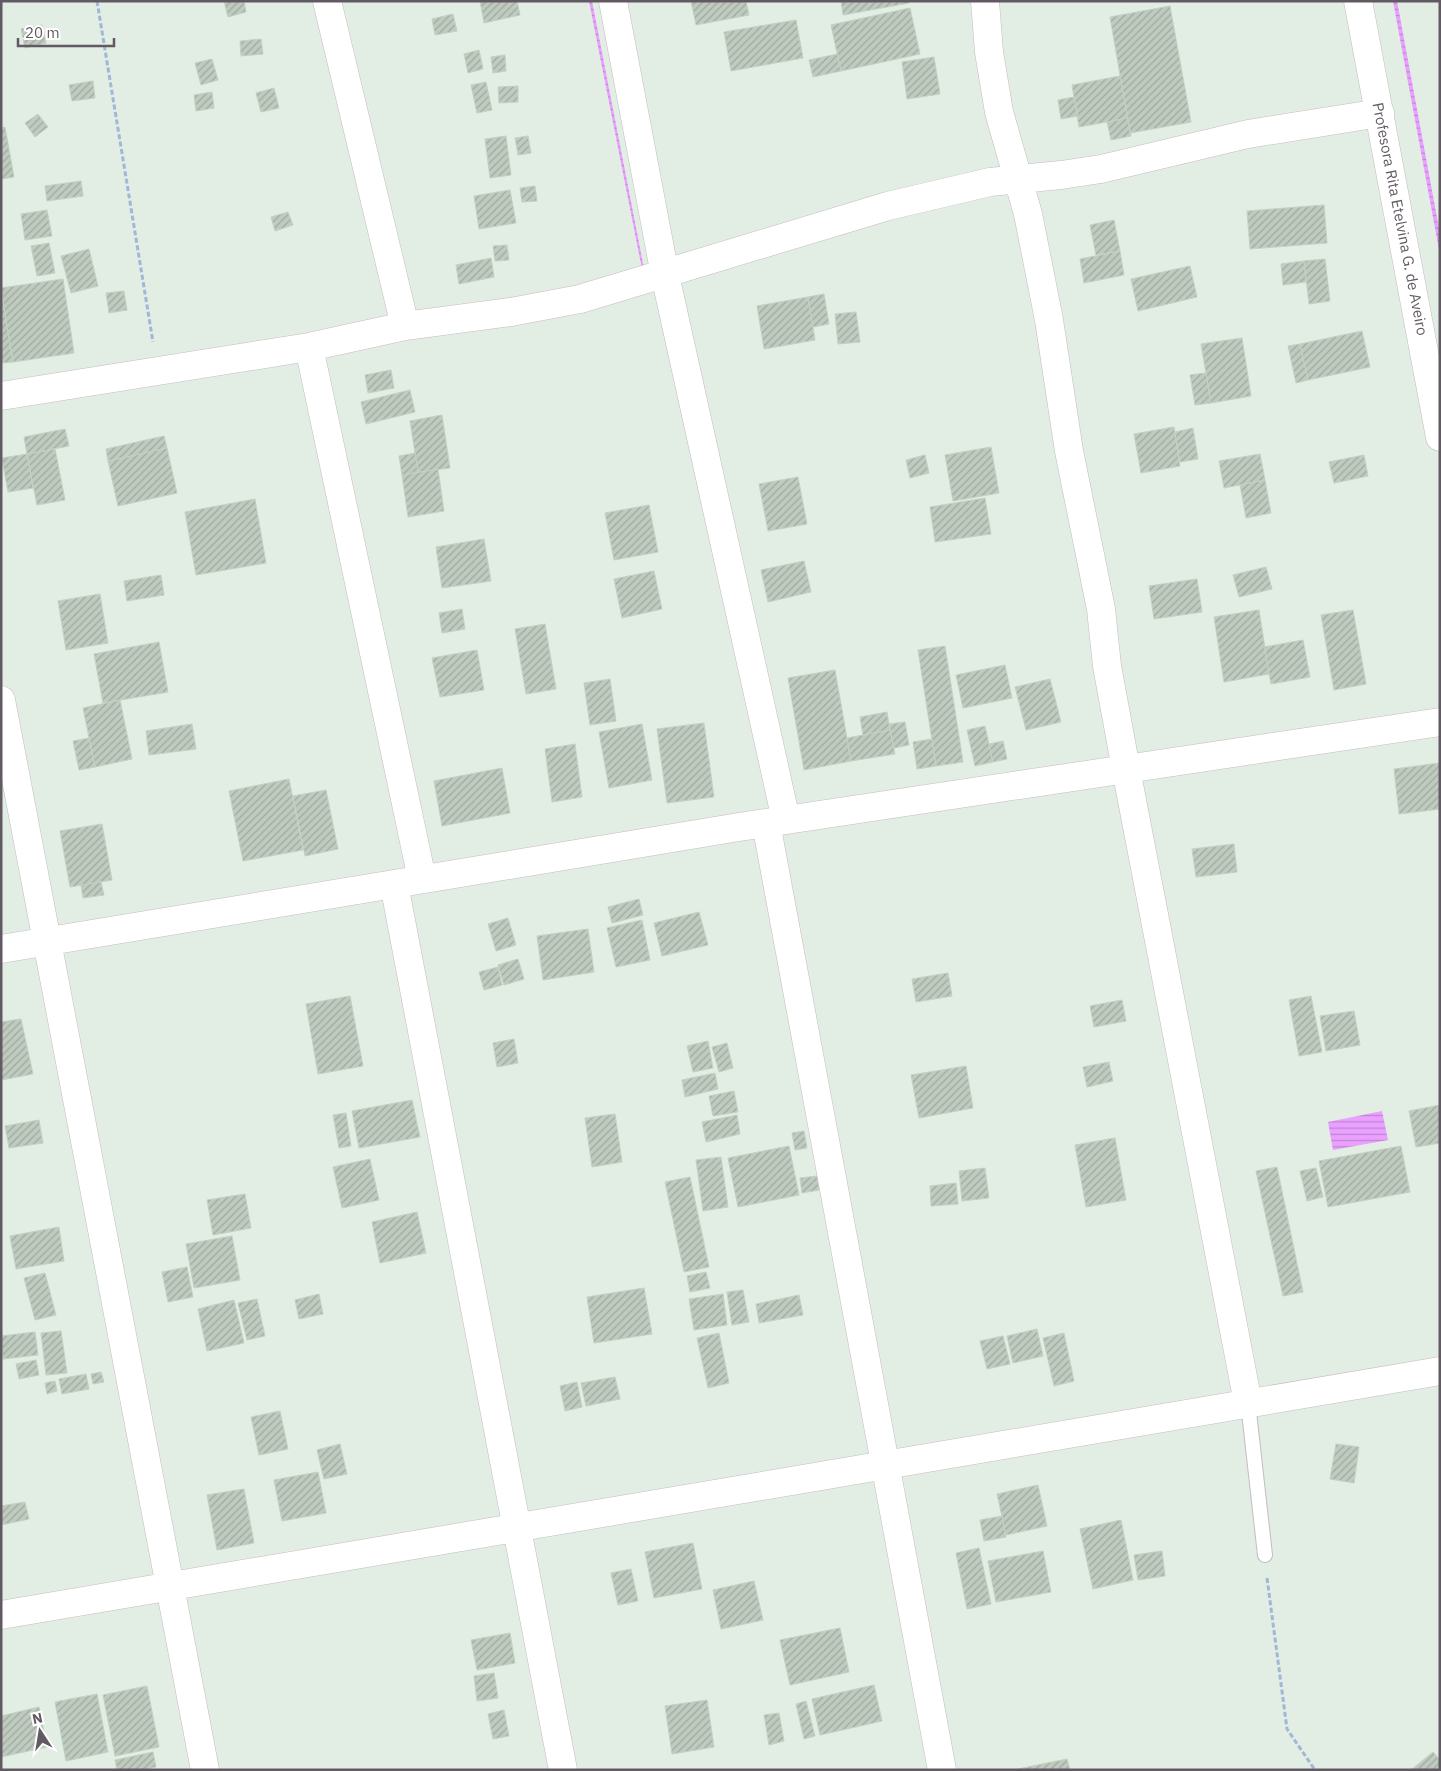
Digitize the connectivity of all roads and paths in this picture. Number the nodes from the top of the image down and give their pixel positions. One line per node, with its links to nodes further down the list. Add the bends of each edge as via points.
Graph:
1 (97, 1): 11 (path)
2 (326, 1): 9 (street)
3 (613, 1): 8 (street)
4 (985, 1): 7 (street, via 999,112)
5 (1358, 1): 6 (street, Profesora Rita Etelvina G. de Aveiro)
6 (1380, 113): 7 (street, via 1248,134 1101,169); 13 (street, Profesora Rita Etelvina G. de Aveiro)
7 (1018, 179): 8 (street, via 990,182 888,206); 17 (street, via 1049,320)
8 (665, 275): 9 (street, via 580,299); 18 (street)
9 (405, 326): 10 (street)
10 (309, 347): 11 (street); 19 (street)
11 (158, 372): 12 (street)
12 (1, 396)
13 (1436, 397): 14 (street, Profesora Rita Etelvina G. de Aveiro)
14 (1440, 437)
15 (1, 700): 21 (street)
16 (1440, 722): 17 (street)
17 (1126, 769): 18 (street); 24 (street)
18 (776, 822): 19 (street); 25 (street)
19 (422, 879): 20 (street)
20 (394, 884): 21 (street); 26 (street)
21 (47, 940): 22 (street); 28 (street)
22 (1, 949)
23 (1440, 1371): 24 (street)
24 (1248, 1403): 25 (street); 27 (lane)
25 (885, 1465): 26 (street); 32 (street)
26 (517, 1528): 28 (street); 31 (street)
27 (1264, 1555): 33 (path, via 1287,1729)
28 (170, 1586): 29 (street); 30 (street)
29 (1, 1615)
30 (205, 1770)
31 (563, 1770)
32 (942, 1770)
33 (1315, 1770)

